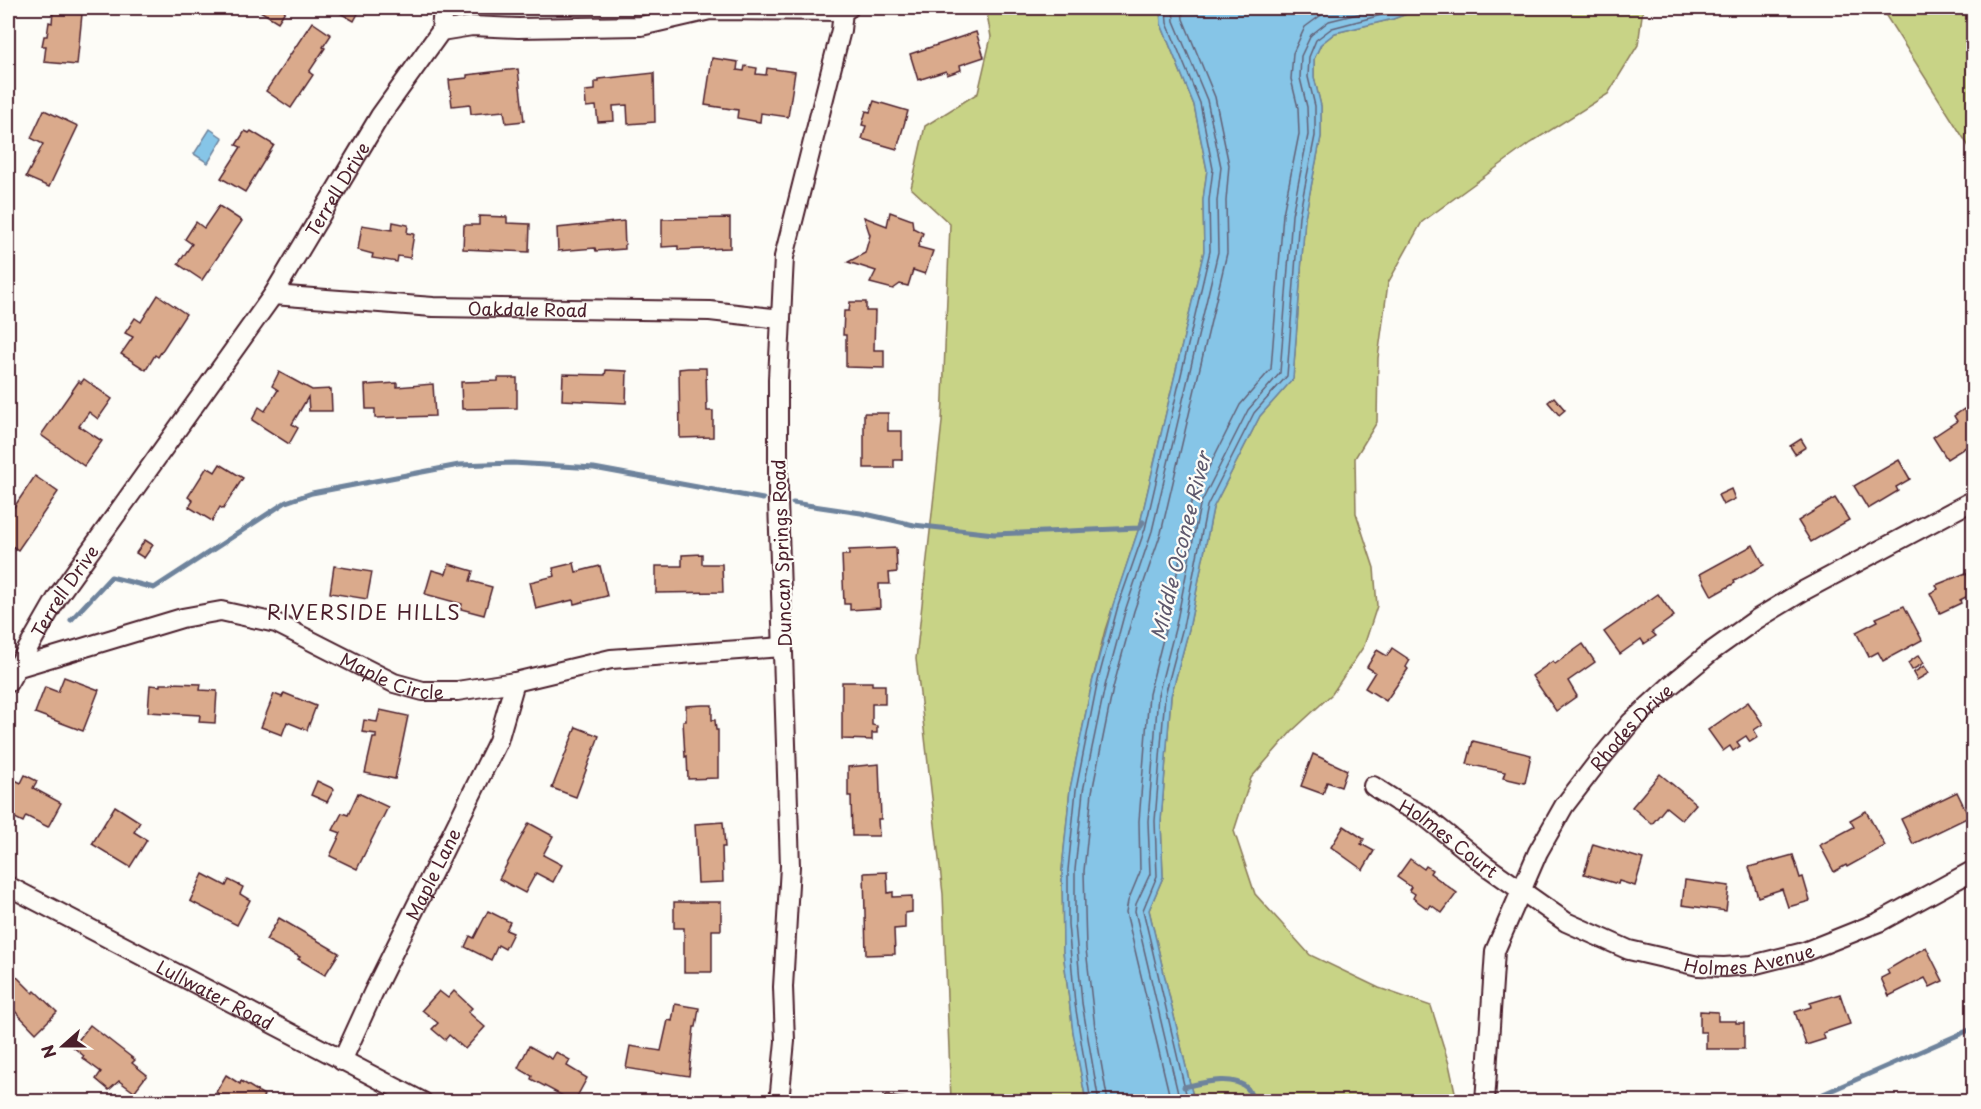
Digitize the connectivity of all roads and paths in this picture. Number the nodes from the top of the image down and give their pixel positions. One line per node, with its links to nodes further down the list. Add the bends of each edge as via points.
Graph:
1 (443, 8): 3 (street)
2 (846, 9): 3 (street, via 710,10 641,26 472,26); 5 (street, Duncan Springs Road, via 784,257)
3 (441, 31): 4 (street, Terrell Drive, via 380,116)
4 (273, 295): 5 (street, Oakdale Road, via 433,307 710,311); 8 (street, Terrell Drive, via 58,596)
5 (781, 319): 7 (street, Duncan Springs Road, via 778,501)
6 (1974, 500): 13 (street, Rhodes Drive, via 1803,591 1739,632 1671,685 1631,722 1564,806)
7 (783, 647): 9 (street, Maple Circle, via 611,659); 16 (street, Duncan Springs Road, via 790,866 783,987 785,1041)
8 (12, 676): 9 (street, Maple Circle, via 171,621 221,611 276,623 394,683 423,691 456,691)
9 (515, 682): 14 (street, Maple Lane, via 498,741)
10 (1373, 786): 13 (street, Holmes Court, via 1423,814)
11 (1974, 870): 13 (street, Holmes Avenue, via 1855,932 1804,952 1752,965 1724,967 1698,966 1629,951 1566,922)
12 (8, 886): 14 (street, Lullwater Road)
13 (1522, 890): 17 (street, Rhodes Drive, via 1495,951)
14 (342, 1061): 15 (street, Lullwater Road)
15 (423, 1101)
16 (779, 1101)
17 (1485, 1101)

